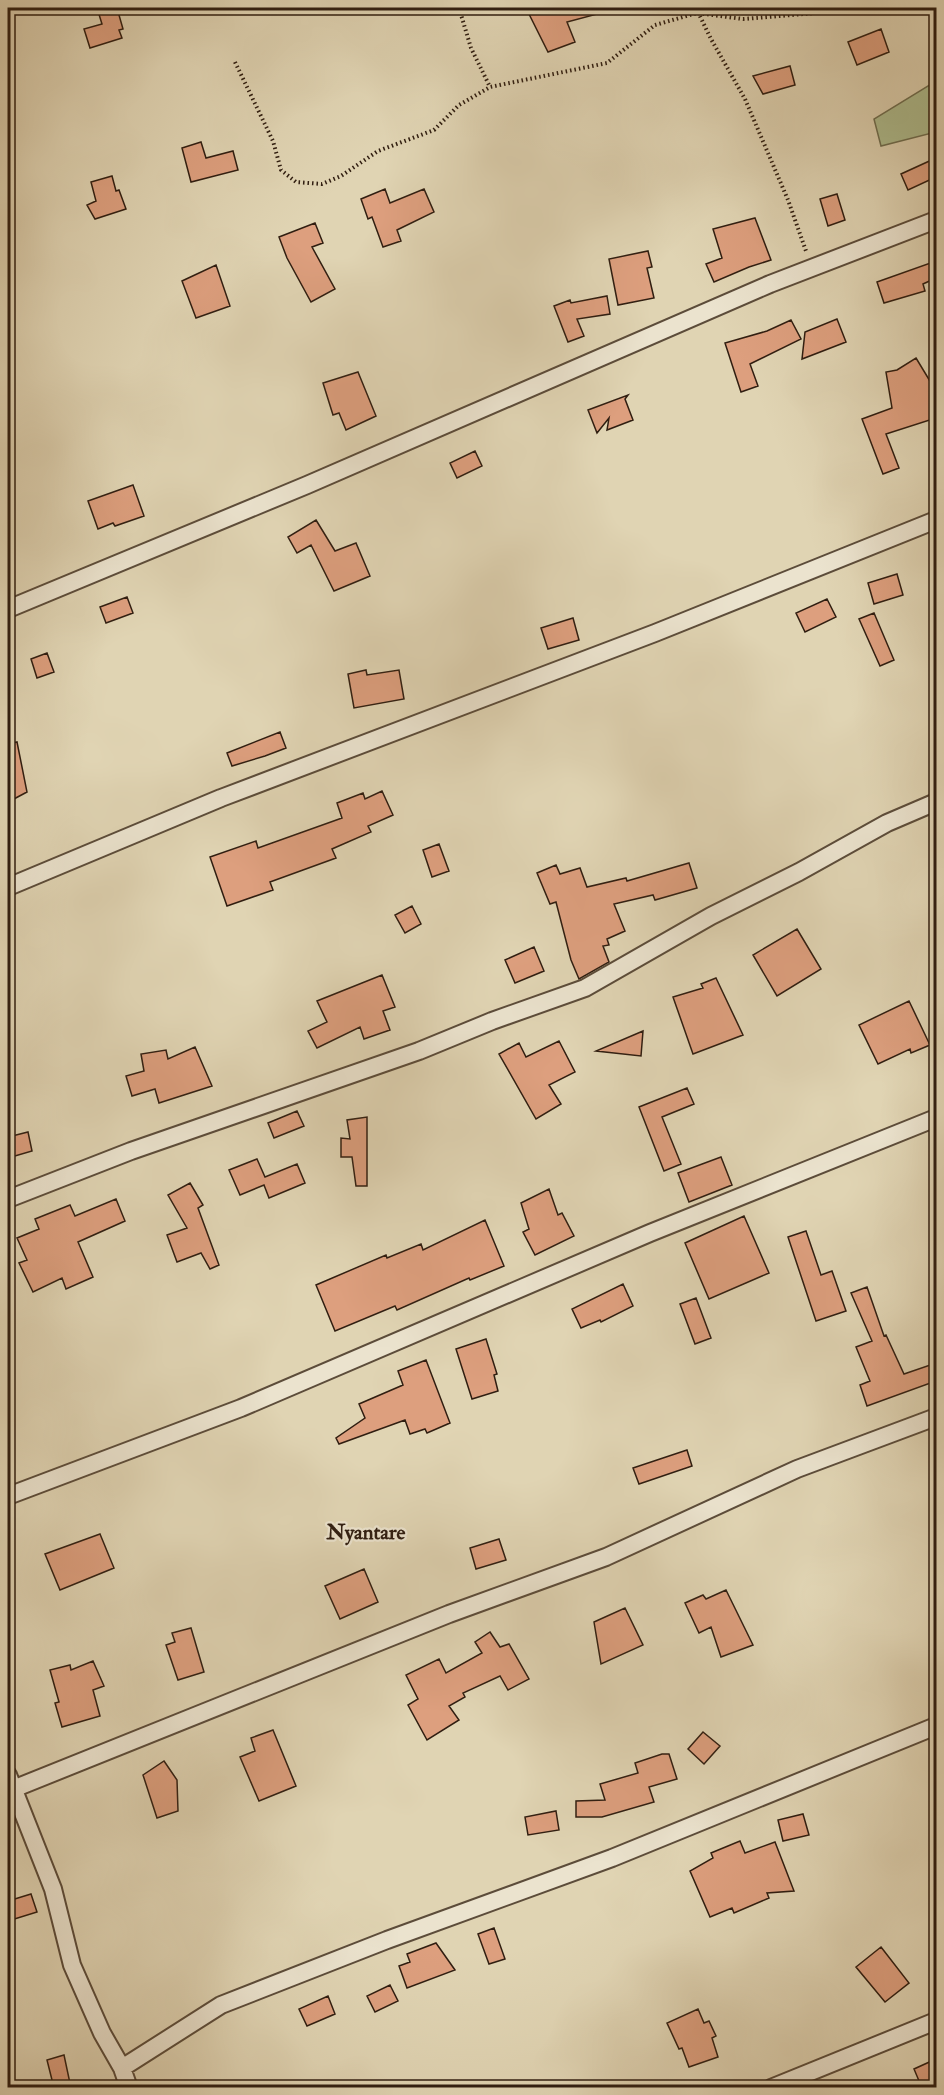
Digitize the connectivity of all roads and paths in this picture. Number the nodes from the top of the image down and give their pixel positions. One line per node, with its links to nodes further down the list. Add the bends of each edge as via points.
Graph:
1 (459, 8): 5 (path, via 471,48)
2 (847, 8): 3 (path, via 743,19)
3 (697, 10): 5 (path, via 655,25 607,63); 7 (path, via 745,99)
4 (235, 62): 5 (path, via 266,124 281,170 296,182 322,184 341,176 378,151 434,130 459,105)
5 (490, 87)
6 (936, 220): 7 (street)
7 (813, 268): 9 (street)
8 (936, 520): 11 (street, via 655,633 221,798)
9 (8, 609)
10 (936, 802): 13 (street, via 887,823 711,916 585,988)
11 (8, 887)
12 (936, 1118): 15 (street, via 650,1233 241,1408)
13 (8, 1199)
14 (936, 1417): 17 (street, via 797,1469 606,1557)
15 (8, 1496)
16 (936, 1726): 19 (street, via 612,1858 221,2005)
17 (10, 1785): 19 (street, via 53,1889 72,1965)
18 (936, 2021): 21 (street)
19 (122, 2068): 20 (street)
20 (129, 2088)
21 (771, 2088)

